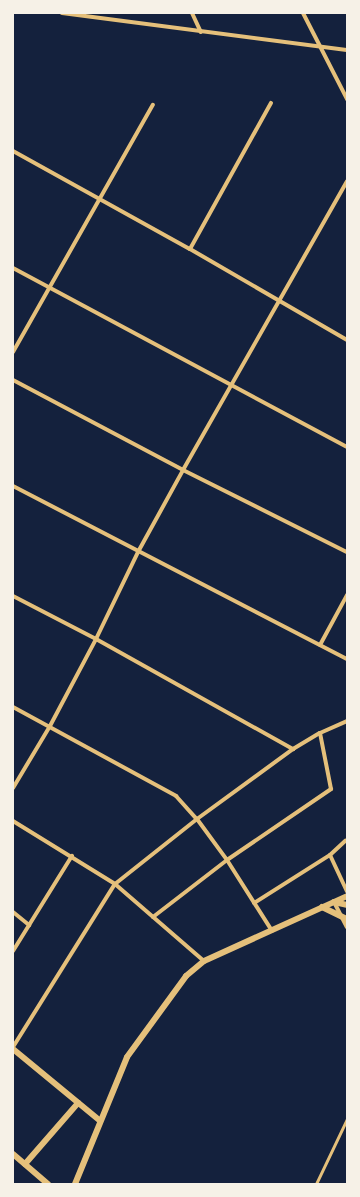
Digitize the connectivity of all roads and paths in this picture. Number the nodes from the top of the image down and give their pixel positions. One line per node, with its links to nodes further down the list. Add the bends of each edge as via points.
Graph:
1 (62, 13): 4 (street)
2 (192, 13): 5 (street)
3 (304, 13): 6 (street)
4 (86, 15): 5 (street)
5 (201, 32): 6 (street)
6 (321, 47): 7 (street); 8 (street)
7 (347, 50)
8 (347, 99)
9 (271, 103): 14 (street)
10 (153, 105): 13 (street)
11 (13, 151): 13 (street)
12 (347, 181): 17 (street)
13 (100, 199): 14 (street); 16 (street)
14 (190, 249): 17 (street)
15 (13, 268): 16 (street)
16 (49, 287): 19 (street); 21 (street)
17 (279, 301): 18 (street); 21 (street)
18 (347, 340)
19 (13, 352)
20 (13, 380): 23 (street)
21 (232, 386): 22 (street); 23 (street)
22 (347, 447)
23 (183, 470): 25 (street); 26 (street)
24 (13, 486): 25 (street)
25 (138, 552): 29 (street); 30 (street)
26 (347, 552)
27 (347, 595): 30 (street)
28 (13, 596): 29 (street)
29 (96, 639): 34 (street); 36 (street)
30 (320, 645): 31 (street)
31 (347, 659)
32 (13, 707): 34 (street)
33 (347, 721): 35 (street)
34 (50, 726): 37 (street); 38 (street, via 176,796)
35 (320, 733): 36 (street); 43 (street, via 331,789)
36 (293, 749): 38 (street)
37 (13, 788)
38 (197, 820): 43 (street); 44 (street)
39 (13, 821): 42 (street)
40 (345, 841): 41 (street)
41 (330, 855): 45 (street); 48 (street)
42 (72, 856): 44 (street); 54 (street)
43 (227, 860): 48 (street); 52 (street)
44 (115, 884): 52 (street); 59 (street)
45 (347, 891)
46 (347, 896): 47 (street)
47 (334, 902): 49 (street); 50 (street); 53 (street)
48 (254, 904): 56 (street)
49 (347, 905)
50 (322, 907): 53 (street); 56 (street)
51 (13, 912): 54 (street)
52 (153, 917): 58 (street)
53 (344, 917): 55 (street)
54 (29, 925): 57 (street)
55 (347, 927)
56 (272, 931): 58 (street)
57 (13, 951)
58 (204, 961): 62 (street, via 186,976 127,1057)
59 (13, 1048): 60 (street)
60 (78, 1103): 62 (street); 64 (street)
61 (347, 1119): 67 (lane)
62 (99, 1120): 66 (street)
63 (13, 1154): 64 (street)
64 (25, 1164): 65 (street)
65 (48, 1184)
66 (74, 1184)
67 (316, 1184)

